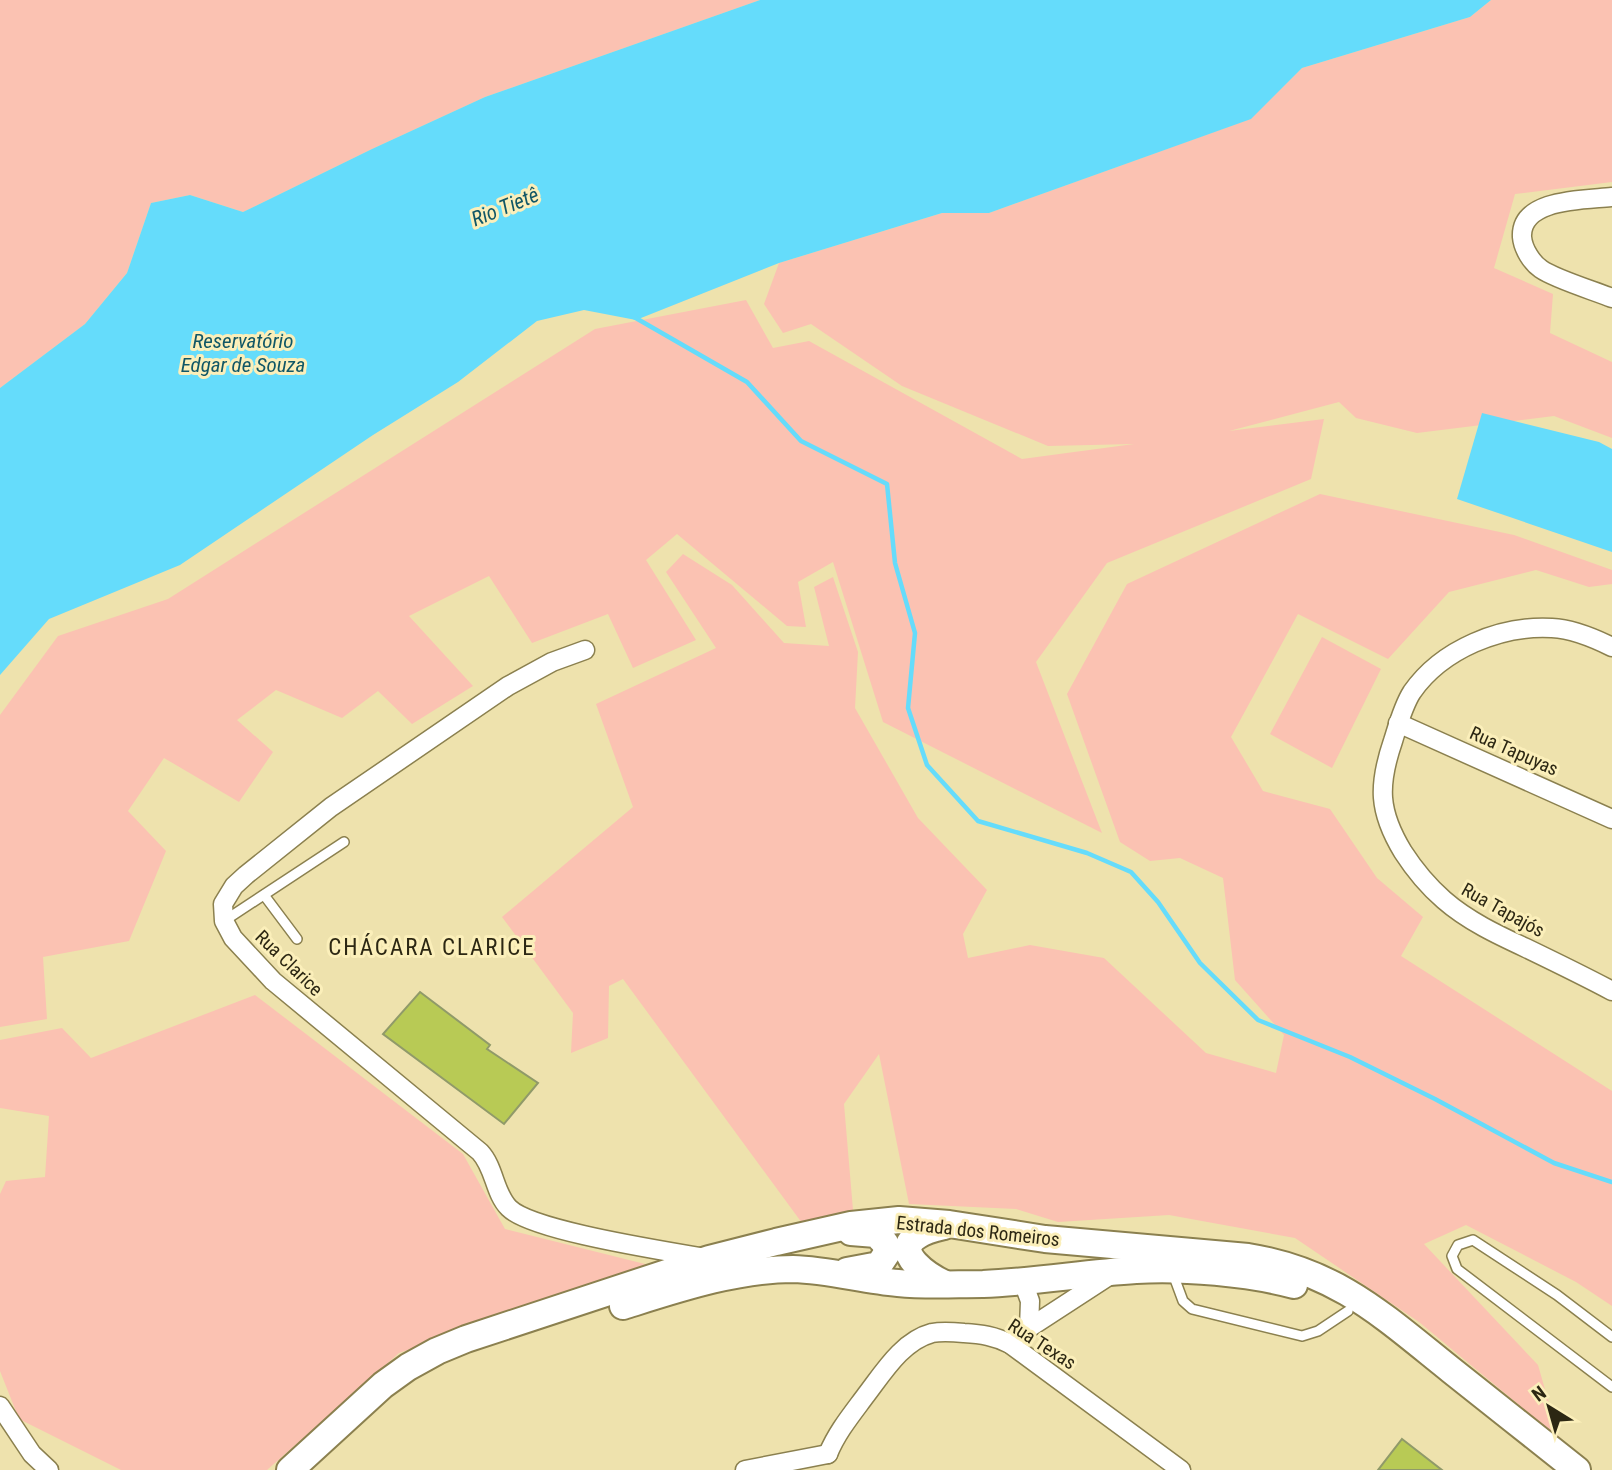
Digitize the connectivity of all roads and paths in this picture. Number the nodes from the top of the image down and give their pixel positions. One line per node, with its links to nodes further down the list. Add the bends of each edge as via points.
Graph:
1 (1612, 197): 2 (street, via 1541,208 1525,225 1522,236 1525,249 1541,270)
2 (1612, 298)
3 (1612, 647): 5 (street, Rua Tapajós, via 1553,628 1498,634 1462,649 1424,677)
4 (585, 650): 9 (street, via 508,686 331,807 234,886 223,904)
5 (1398, 723): 6 (street, Rua Tapuyas); 11 (street, Rua Tapajós, via 1383,770 1384,807 1389,825 1420,874 1461,913)
6 (1612, 819)
7 (344, 842): 8 (lane)
8 (264, 895): 9 (lane); 10 (lane)
9 (224, 921): 14 (street, Rua Clarice, via 233,938 273,981 480,1152 502,1199 520,1216)
10 (297, 939)
11 (1612, 991)
12 (949, 1224): 13 (main road, Estrada dos Romeiros, via 899,1220); 19 (main road, via 915,1237 909,1251 918,1268); 33 (main road, Estrada dos Romeiros, via 1045,1239 1248,1257 1306,1270 1373,1309)
13 (829, 1230): 14 (main road, Estrada dos Romeiros); 17 (main road, via 876,1234 887,1252 879,1265)
14 (709, 1259): 28 (main road, Estrada dos Romeiros, via 437,1351 383,1385)
15 (1171, 1269): 16 (main road, Estrada dos Romeiros); 20 (main road, Estrada dos Romeiros, via 1272,1278 1300,1286); 20 (lane, via 1186,1306 1302,1336)
16 (1115, 1272): 18 (main road, Estrada dos Romeiros); 21 (street)
17 (837, 1273): 19 (main road, Estrada dos Romeiros, via 902,1284); 29 (main road, Estrada dos Romeiros, via 776,1270 714,1280 471,1355 445,1365 395,1396)
18 (1023, 1282): 19 (main road, Estrada dos Romeiros); 21 (street, via 1030,1301)
19 (946, 1285)
20 (1348, 1311): 32 (main road, Estrada dos Romeiros)
21 (1029, 1328): 23 (street)
22 (1612, 1337): 24 (lane, via 1473,1240 1458,1245 1452,1256 1457,1269)
23 (1010, 1344): 26 (street, Rua Texas, via 993,1336 950,1332 932,1333 915,1341 894,1359 851,1415 834,1440); 31 (street, Rua Texas)
24 (1612, 1387)
25 (0, 1406): 27 (street, via 32,1454)
26 (830, 1462): 30 (street)
27 (50, 1470)
28 (290, 1470)
29 (317, 1470)
30 (745, 1470)
31 (1181, 1470)
32 (1549, 1470)
33 (1577, 1470)

